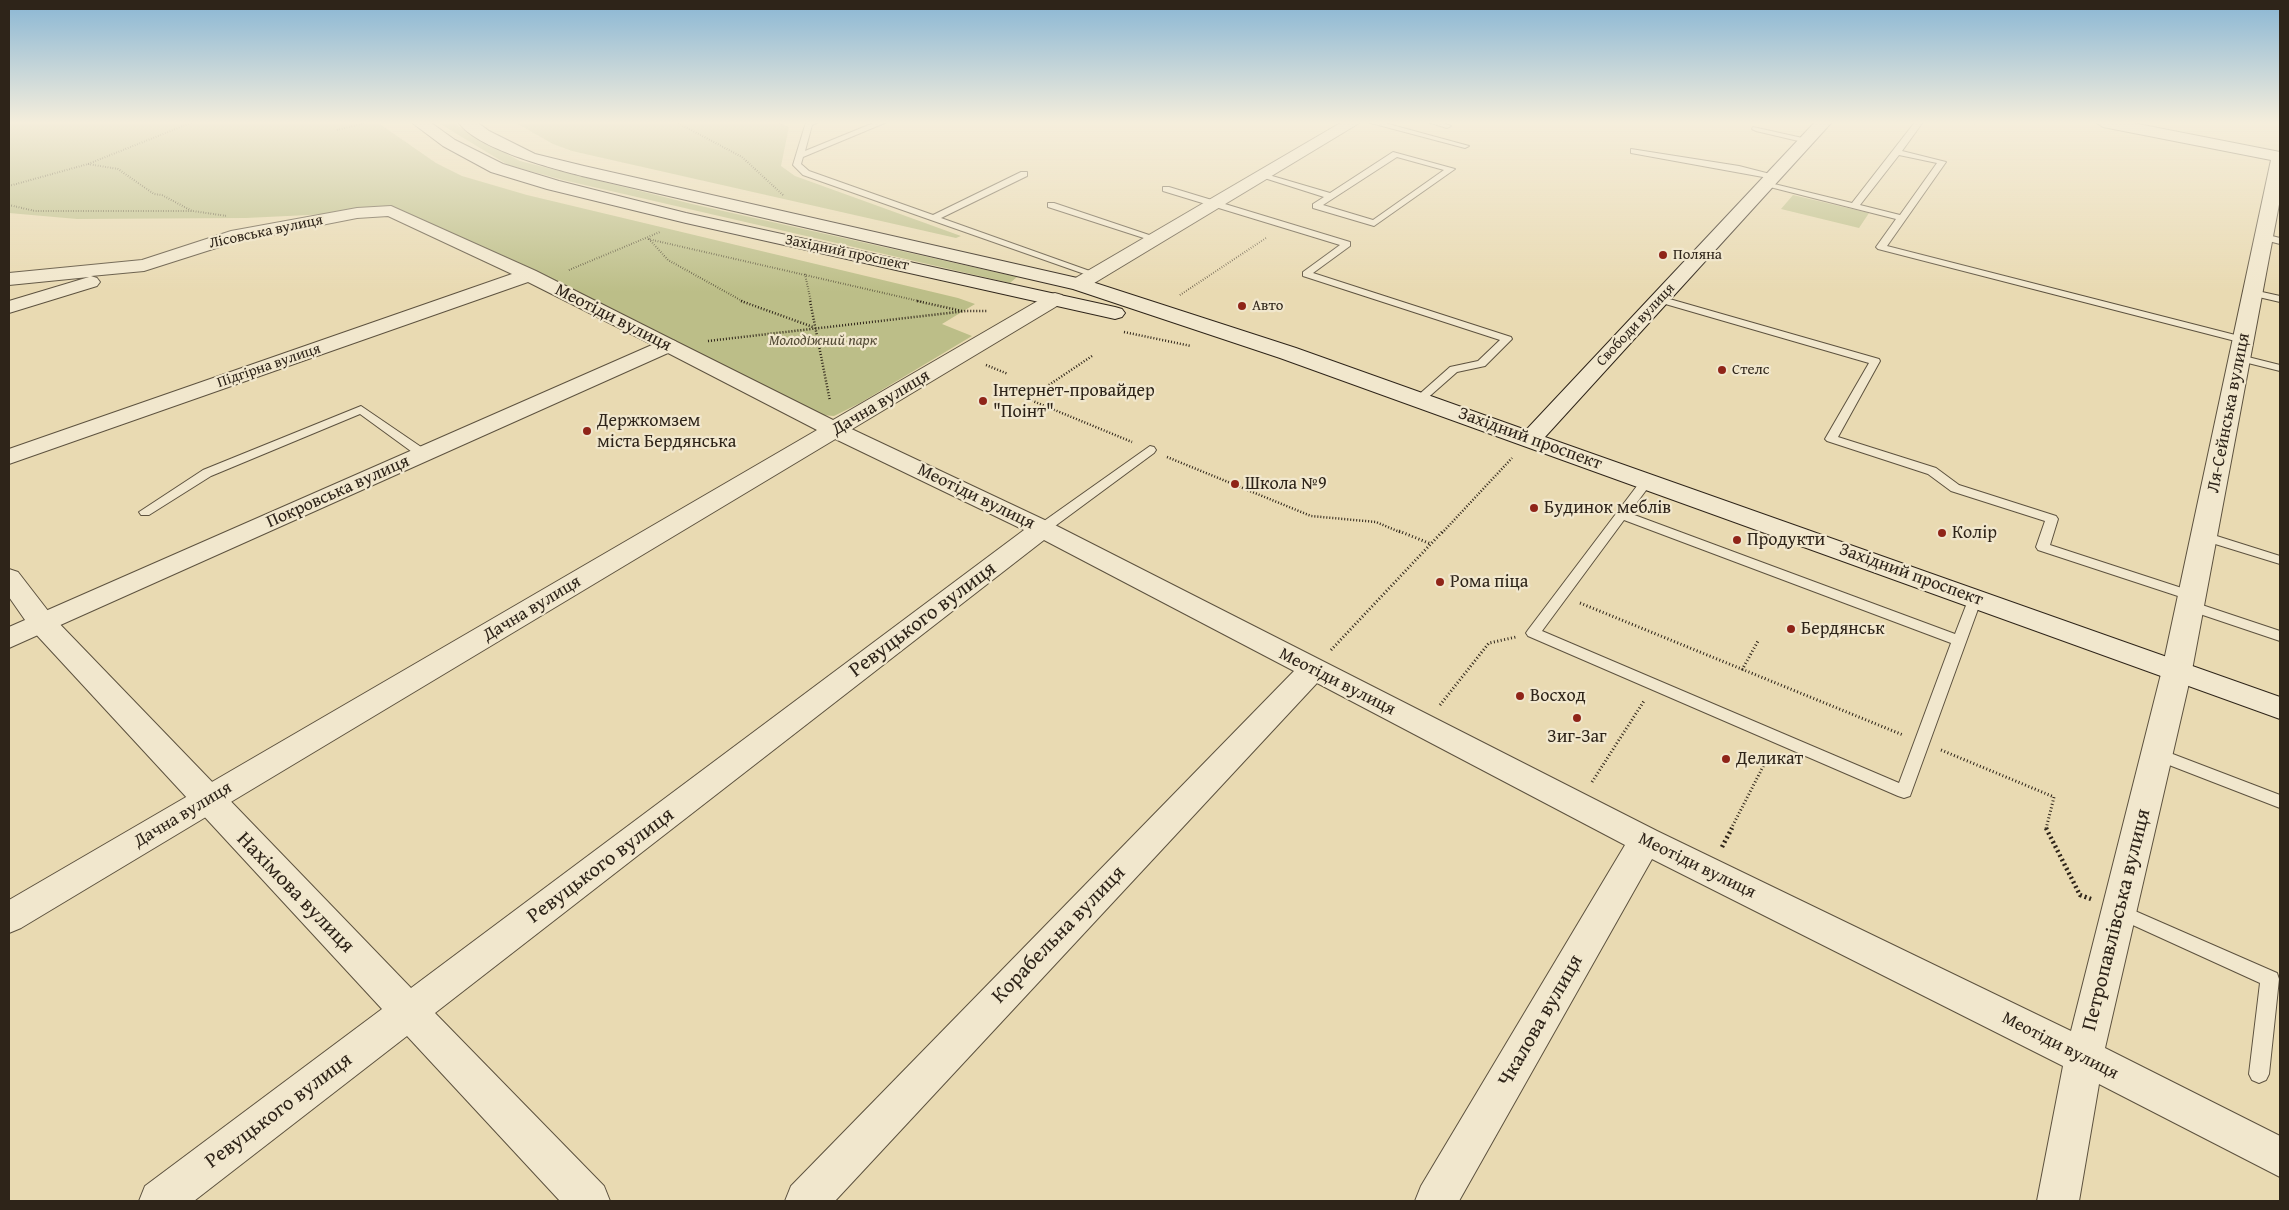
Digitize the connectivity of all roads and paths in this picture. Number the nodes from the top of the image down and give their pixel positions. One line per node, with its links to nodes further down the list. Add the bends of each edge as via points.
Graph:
1 (36, 178): 18 (path)
2 (132, 178): 26 (path, via 154,194)
3 (531, 178): 29 (street, Західний проспект)
4 (617, 178): 40 (street, Західний проспект)
5 (765, 178): 21 (path)
6 (821, 178): 30 (lane)
7 (1015, 178): 30 (lane)
8 (1258, 178): 22 (street, Дачна вулиця)
9 (1270, 178): 20 (lane)
10 (1358, 178): 20 (lane)
11 (1437, 178): 20 (lane, via 1374,222 1316,206)
12 (1764, 178): 17 (lane)
13 (1772, 178): 17 (street, Свободи вулиця)
14 (1876, 178): 25 (lane)
15 (1930, 178): 31 (lane)
16 (2278, 178): 35 (street, Ля-Сейнська вулиця)
17 (1770, 181): 25 (lane); 43 (street, Свободи вулиця)
18 (9, 186)
19 (1166, 189): 22 (lane)
20 (1330, 196)
21 (788, 200)
22 (1216, 204): 32 (lane); 34 (street, Дачна вулиця)
23 (9, 205): 26 (path, via 35,211)
24 (1051, 205): 34 (lane)
25 (1854, 207): 31 (lane)
26 (193, 211): 28 (path)
27 (390, 211): 36 (street, Лісовська вулиця, via 357,213 231,237); 38 (street, Меотіди вулиця)
28 (235, 215)
29 (686, 218): 33 (path); 42 (street, Західний проспект)
30 (933, 218): 40 (lane)
31 (1902, 218): 53 (lane, via 1881,248)
32 (1286, 225): 46 (path); 57 (lane, via 1347,244 1306,274 1507,339 1481,364 1454,369)
33 (648, 239): 37 (path); 38 (path); 49 (path, via 668,260 749,305)
34 (1156, 239): 40 (street, Дачна вулиця)
35 (2272, 239): 41 (street, Ля-Сейнська вулиця)
36 (144, 265): 39 (street, Лісовська вулиця); 45 (street, Лісовська вулиця)
37 (805, 274): 47 (path); 49 (path)
38 (535, 278): 51 (street, Меотіди вулиця); 62 (street, Підгірна вулиця)
39 (9, 279)
40 (1087, 280): 42 (street, Дачна вулиця); 46 (street, Західний проспект)
41 (2253, 293): 44 (lane); 53 (street, Ля-Сейнська вулиця)
42 (1054, 299): 48 (street, Дачна вулиця); 54 (street, Західний проспект)
43 (1659, 299): 59 (street, Свободи вулиця); 73 (lane, via 1875,361 1831,439 1932,471 1955,488 2052,519 2043,547)
44 (2280, 299)
45 (9, 307)
46 (1158, 310): 54 (street, Західний проспект)
47 (966, 311): 48 (path); 49 (path)
48 (1033, 312): 58 (street, Дачна вулиця)
49 (816, 328): 51 (path); 58 (path)
50 (1120, 331): 52 (path)
51 (668, 345): 58 (street, Меотіди вулиця); 61 (street, Покровська вулиця)
52 (1196, 348)
53 (2241, 349): 56 (lane); 67 (street, Ля-Сейнська вулиця)
54 (1288, 353): 57 (street, Західний проспект)
55 (1092, 356): 60 (path, via 1028,399)
56 (2280, 368)
57 (1419, 400): 59 (street, Західний проспект)
58 (835, 430): 66 (street, Меотіди вулиця); 89 (street, Дачна вулиця)
59 (1530, 439): 63 (street, Західний проспект); 68 (path)
60 (1150, 450): 66 (lane); 68 (path, via 1311,516 1376,522)
61 (423, 454): 64 (lane, via 361,409 207,473); 74 (street, Покровська вулиця)
62 (9, 457)
63 (1647, 481): 65 (lane); 72 (street, Західний проспект)
64 (146, 512)
65 (1622, 515): 71 (lane); 78 (lane)
66 (1042, 529): 80 (street, Меотіди вулиця); 96 (street, Ревуцького вулиця)
67 (2204, 536): 69 (lane); 73 (street, Ля-Сейнська вулиця)
68 (1431, 544): 80 (path)
69 (2280, 560)
70 (9, 578): 74 (street, Нахімова вулиця)
71 (1561, 596): 75 (lane); 81 (path)
72 (1975, 598): 78 (lane); 82 (street, Західний проспект)
73 (2191, 601): 76 (lane); 82 (street, Ля-Сейнська вулиця)
74 (42, 623): 77 (street, Покровська вулиця); 89 (street, Нахімова вулиця)
75 (1533, 633): 83 (lane); 85 (path, via 1490,643)
76 (2280, 636)
77 (9, 638)
78 (1960, 640): 87 (lane)
79 (1758, 642): 81 (path)
80 (1313, 669): 85 (street, Меотіди вулиця); 102 (street, Корабельна вулиця)
81 (1742, 670): 87 (path)
82 (2177, 670): 84 (street, Західний проспект); 88 (street, Петропавлівська вулиця)
83 (1654, 685): 86 (lane); 91 (path)
84 (2280, 708)
85 (1423, 726): 91 (street, Меотіди вулиця)
86 (1778, 738): 87 (lane, via 1904,792); 93 (path)
87 (1922, 743): 94 (path, via 2054,797 2046,829 2080,894)
88 (2157, 754): 90 (lane); 94 (street, Петропавлівська вулиця)
89 (208, 801): 95 (street, Дачна вулиця); 96 (street, Нахімова вулиця)
90 (2280, 802)
91 (1577, 805): 92 (street, Меотіди вулиця)
92 (1645, 840): 93 (street, Меотіди вулиця); 103 (street, Чкалова вулиця)
93 (1709, 872): 97 (street, Меотіди вулиця)
94 (2119, 911): 97 (street, Петропавлівська вулиця); 98 (lane, via 2270,979)
95 (9, 918)
96 (409, 1012): 100 (street, Ревуцького вулиця); 101 (street, Нахімова вулиця)
97 (2084, 1057): 99 (street, Меотіди вулиця); 104 (street, Петропавлівська вулиця)
98 (2259, 1074)
99 (2280, 1157)
100 (160, 1201)
101 (589, 1201)
102 (806, 1201)
103 (1436, 1201)
104 (2058, 1201)

